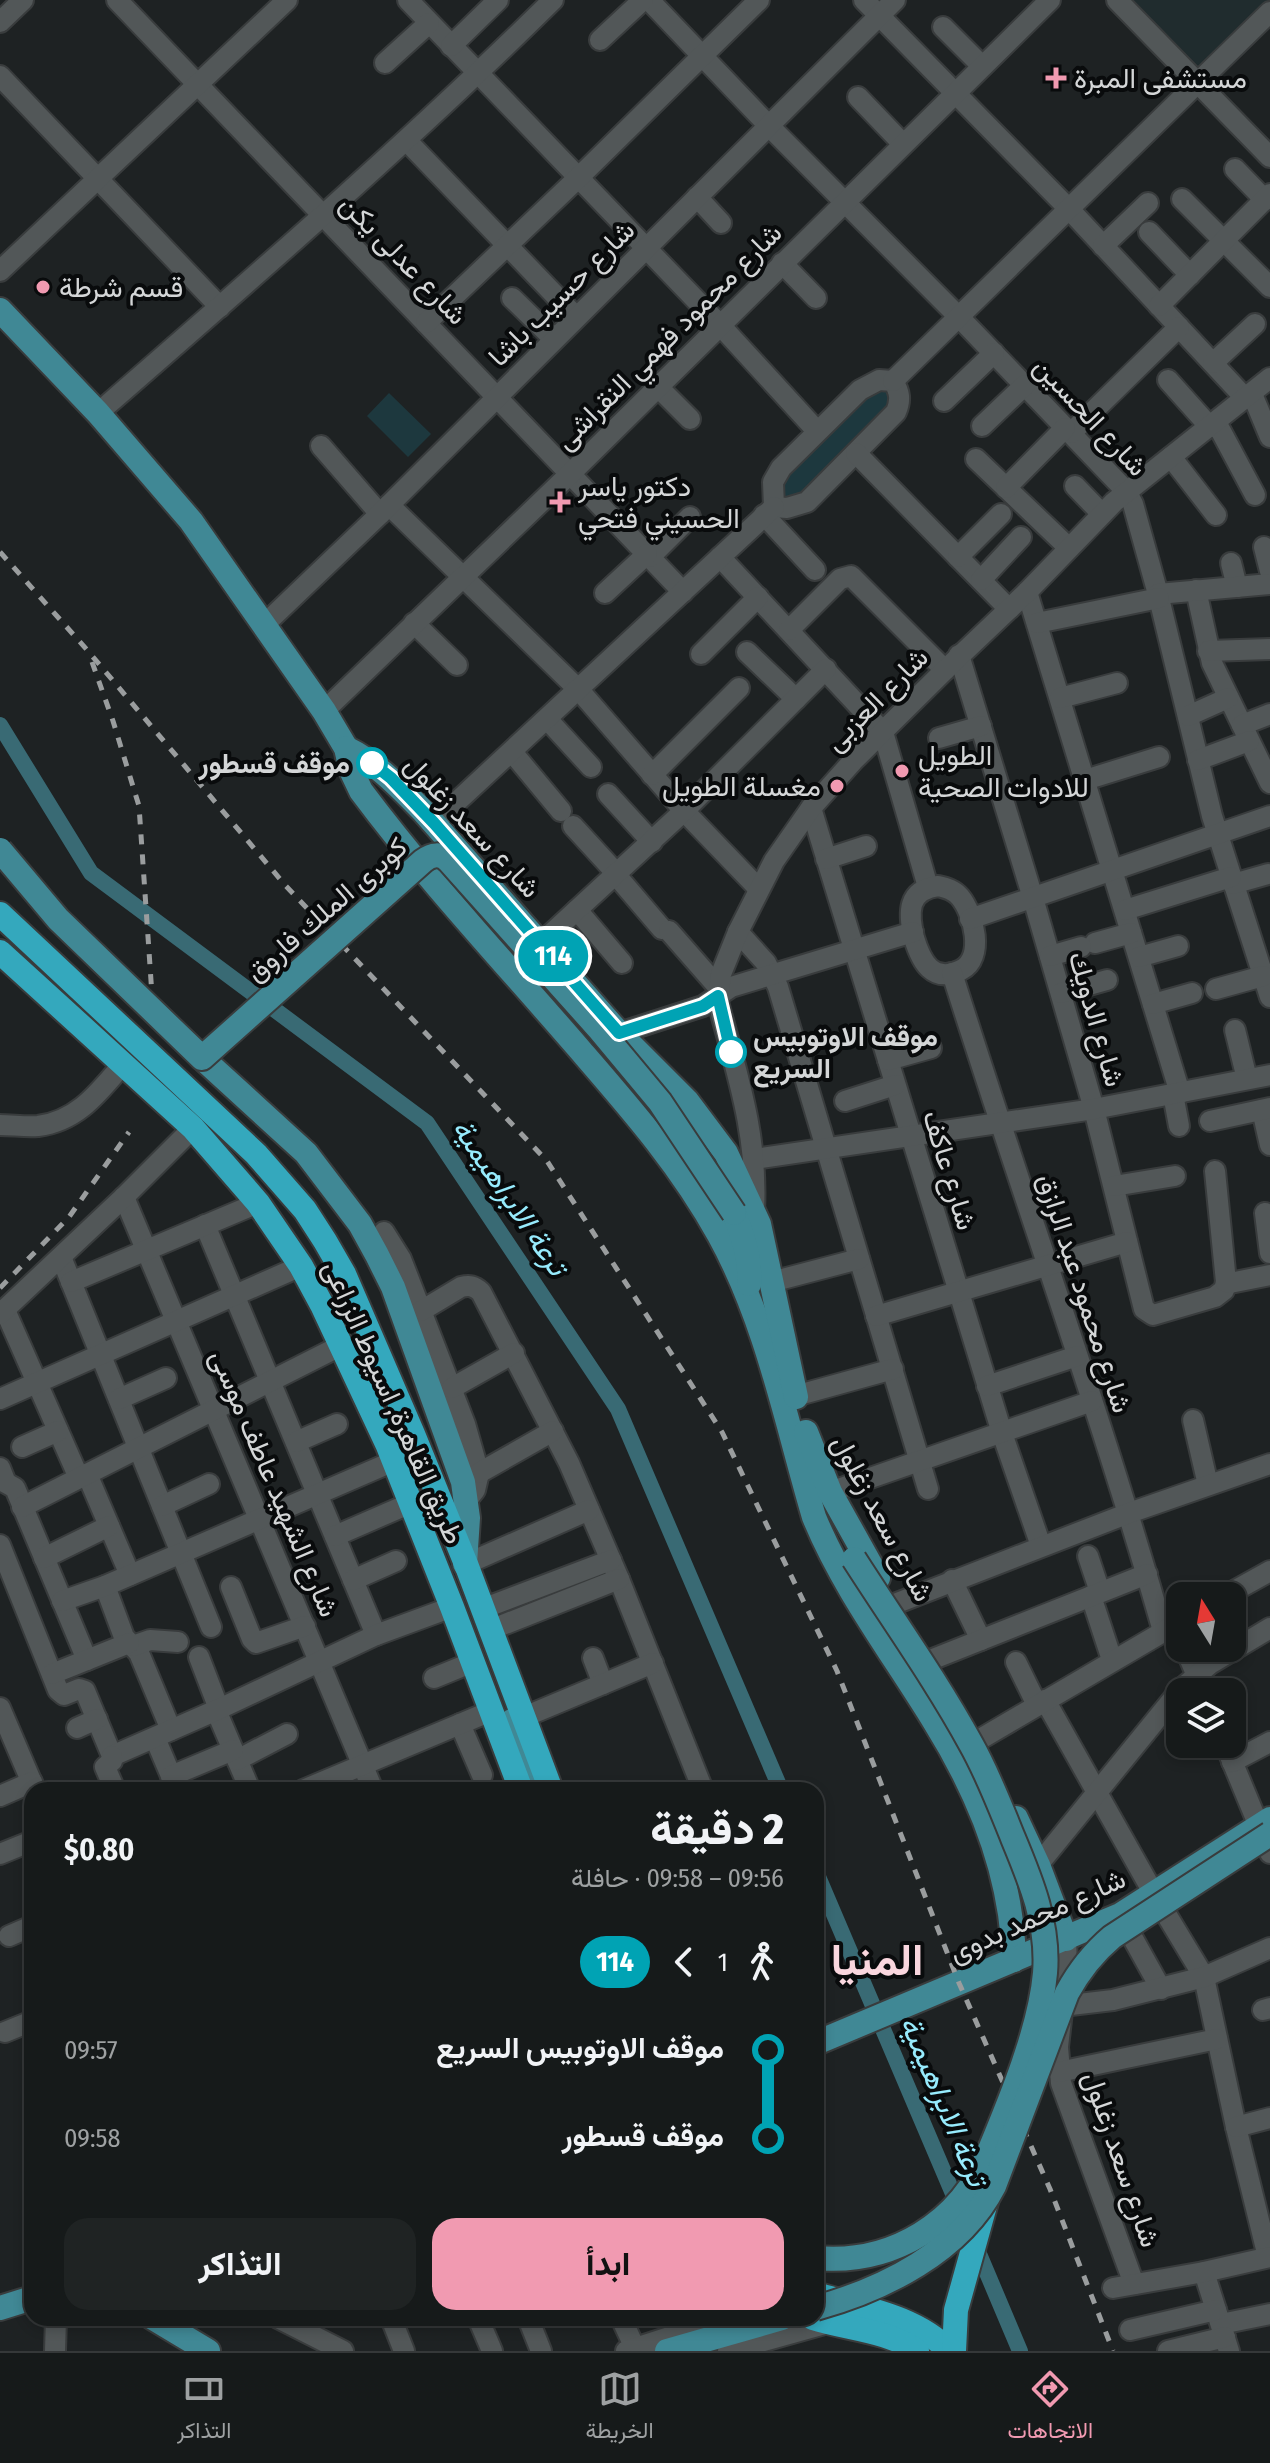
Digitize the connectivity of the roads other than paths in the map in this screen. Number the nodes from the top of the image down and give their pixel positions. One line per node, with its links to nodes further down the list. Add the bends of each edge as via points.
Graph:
1 (23, 0): 15 (street)
2 (117, 0): 26 (street, شارع عدلى يكن)
3 (408, 0): 16 (street)
4 (498, 0): 19 (street)
5 (553, 0): 23 (street)
6 (646, 0): 18 (street); 20 (street, شارع الحسين)
7 (759, 0): 20 (street)
8 (864, 0): 14 (street)
9 (895, 0): 14 (street, شارع حسيب باشا)
10 (1050, 0): 22 (street, شارع محمود فهمي النقراشى)
11 (1117, 0): 25 (street)
12 (273, 5): 26 (street)
13 (1270, 12): 25 (street)
14 (879, 16): 27 (street); 29 (street, شارع حسيب باشا)
15 (0, 22)
16 (429, 23): 19 (street); 21 (street)
17 (943, 27): 22 (street)
18 (600, 40)
19 (451, 46): 23 (street)
20 (702, 56): 29 (street, شارع الحسين); 34 (street)
21 (385, 63)
22 (982, 66): 27 (street, شارع محمود فهمي النقراشى)
23 (478, 74): 30 (street); 34 (street)
24 (0, 76): 35 (street)
25 (1198, 83): 32 (street); 41 (street)
26 (198, 85): 35 (street); 42 (street, شارع عدلى يكن)
27 (955, 93): 31 (street, شارع محمود فهمي النقراشى); 41 (street)
28 (858, 97): 31 (street)
29 (769, 126): 36 (street, شارع حسيب باشا); 38 (street, شارع الحسين)
30 (407, 141): 42 (street); 47 (street)
31 (902, 143): 38 (street, شارع محمود فهمي النقراشى)
32 (1270, 157)
33 (1235, 169): 39 (street)
34 (578, 178): 47 (street); 48 (street)
35 (98, 179): 50 (street); 56 (street)
36 (697, 197): 43 (street); 48 (street, شارع حسيب باشا)
37 (1182, 199): 45 (street)
38 (844, 201): 49 (street, شارع محمود فهمي النقراشى); 59 (street, شارع الحسين)
39 (1267, 202): 45 (street)
40 (1148, 203): 46 (street)
41 (1069, 209): 46 (street); 59 (street)
42 (324, 217): 56 (street); 60 (street, شارع عدلى يكن)
43 (721, 223)
44 (1149, 232): 51 (street)
45 (1224, 241): 51 (street); 52 (street)
46 (1103, 246): 55 (street)
47 (507, 247): 58 (street); 60 (street)
48 (646, 248): 58 (street, شارع حسيب باشا); 62 (street)
49 (782, 263): 54 (street); 62 (street, شارع محمود فهمي النقراشى)
50 (0, 271)
51 (1190, 275): 55 (street)
52 (1270, 287)
53 (512, 298): 64 (street)
54 (816, 298)
55 (1159, 306): 63 (street)
56 (220, 307): 75 (street)
57 (0, 310): 75 (main road, شارع سعد زغلول)
58 (576, 317): 64 (street, شارع حسيب باشا)
59 (959, 317): 65 (street, شارع الحسين); 69 (street)
60 (426, 323): 72 (street, شارع عدلى يكن)
61 (1255, 324): 66 (street)
62 (720, 325): 71 (street, شارع محمود فهمي النقراشى); 80 (street)
63 (1179, 327): 66 (street); 79 (street)
64 (554, 339): 72 (street, شارع حسيب باشا)
65 (994, 353): 70 (street, شارع الحسين); 74 (street)
66 (1213, 363): 73 (street)
67 (1270, 378): 73 (street, شارع العزبى)
68 (1168, 380): 77 (street)
69 (893, 381): 80 (street, via 865,385); 83 (street, via 900,396 896,412)
70 (1025, 385): 78 (street); 79 (street, شارع الحسين)
71 (658, 387): 76 (street); 86 (street, شارع محمود فهمي النقراشى)
72 (496, 397): 86 (street, شارع عدلى يكن); 91 (street, شارع حسيب باشا)
73 (1249, 397): 77 (street, شارع العزبى); 81 (street)
74 (944, 401)
75 (98, 413): 119 (main road, شارع سعد زغلول, via 191,521)
76 (690, 419)
77 (1213, 424): 84 (street, شارع العزبى); 90 (street)
78 (982, 426)
79 (1068, 430): 88 (street); 89 (street, شارع الحسين)
80 (817, 431): 92 (street, via 776,475)
81 (1270, 437)
82 (321, 446): 91 (street)
83 (856, 453): 92 (street, via 807,502); 102 (street)
84 (1171, 457): 89 (street, شارع العزبى); 95 (street)
85 (976, 459): 88 (street)
86 (571, 473): 100 (street, شارع عدلى يكن); 106 (street, شارع محمود فهمي النقراشى)
87 (1075, 486): 94 (street)
88 (1006, 488): 99 (street)
89 (1126, 491): 94 (street, شارع العزبى); 114 (street, شارع الحسين)
90 (1255, 495)
91 (384, 510): 106 (street); 119 (street, شارع حسيب باشا)
92 (769, 511): 101 (street); 104 (street)
93 (1001, 514): 102 (street)
94 (1102, 514): 99 (street, شارع العزبى)
95 (1216, 515)
96 (690, 517): 100 (street)
97 (1021, 537): 107 (street)
98 (1264, 547): 105 (street)
99 (1069, 548): 112 (street, شارع العزبى)
100 (648, 555): 111 (street, شارع عدلى يكن); 113 (street)
101 (720, 557): 111 (street); 115 (street)
102 (958, 557): 107 (street)
103 (1231, 563): 109 (street)
104 (815, 570)
105 (1270, 571)
106 (463, 576): 117 (street, شارع محمود فهمي النقراشى); 130 (street)
107 (981, 580): 116 (street)
108 (1270, 584): 109 (street)
109 (1237, 587): 110 (street)
110 (1196, 590): 114 (street); 122 (street)
111 (683, 592): 130 (street)
112 (1027, 592): 116 (street, شارع العزبى); 118 (street)
113 (605, 593)
114 (1159, 596): 118 (street); 136 (street, شارع الحسين)
115 (758, 597): 120 (street); 124 (street)
116 (1009, 609): 125 (street, شارع العزبى)
117 (414, 623): 126 (street); 134 (street, شارع محمود فهمي النقراشى)
118 (1037, 623): 131 (street)
119 (265, 624): 134 (main road, شارع سعد زغلول)
120 (789, 630): 125 (street, via 840,579 851,576); 127 (street)
121 (1270, 649): 122 (street)
122 (1208, 651): 132 (street)
123 (747, 652): 133 (street)
124 (701, 654)
125 (952, 662): 138 (street, شارع الدويك); 139 (street, شارع العزبى)
126 (457, 665)
127 (826, 669): 133 (street); 139 (street)
128 (1117, 683): 131 (street)
129 (739, 688): 147 (street)
130 (579, 690): 137 (street); 147 (street)
131 (1060, 698): 149 (street)
132 (1228, 698): 136 (street); 141 (street)
133 (796, 699): 152 (street)
134 (324, 711): 142 (main road, شارع سعد زغلول)
135 (1270, 714): 141 (street)
136 (1188, 716): 145 (street, شارع الحسين)
137 (547, 719): 143 (street); 146 (street)
138 (981, 726): 140 (street); 166 (street, شارع الدويك)
139 (883, 732): 151 (street, شارع العزبى); 164 (street)
140 (939, 738)
141 (1254, 741): 145 (street); 148 (street)
142 (346, 748): 154 (main road, شارع سعد زغلول, via 391,778); 222 (main road, شارع سعد زغلول, via 361,791 656,1138)
143 (512, 752): 154 (street); 161 (street)
144 (1159, 757): 149 (street)
145 (1198, 760): 155 (street, شارع الحسين)
146 (591, 767)
147 (652, 775): 152 (street)
148 (1269, 779)
149 (1085, 780): 160 (street)
150 (608, 794): 156 (street)
151 (811, 808): 159 (street, شارع عاكف); 165 (street, شارع العزبى)
152 (684, 811): 156 (street); 165 (street)
153 (1270, 816): 155 (street)
154 (434, 823): 174 (main road, شارع سعد زغلول)
155 (1217, 835): 160 (street); 163 (street, شارع الحسين)
156 (652, 842): 161 (street)
157 (866, 846): 159 (street)
158 (0, 850): 194 (main road, طريق القاهرة, اسيوط الزراعى, bridge, via 58,919)
159 (826, 859): 176 (street, شارع عاكف)
160 (1113, 871): 166 (street); 168 (street)
161 (616, 874): 167 (street); 186 (street)
162 (1268, 874): 163 (street)
163 (1232, 880): 168 (street); 178 (street, شارع الحسين)
164 (928, 887): 169 (street, via 959,895); 172 (street, via 912,903)
165 (759, 889): 171 (street, شارع العزبى)
166 (1033, 898): 169 (street); 179 (street, شارع الدويك)
167 (577, 910): 174 (street); 180 (street)
168 (1125, 910): 173 (street)
169 (970, 919): 183 (street, via 974,956)
170 (3, 924): 262 (highway, طريق القاهرة, اسيوط الزراعى, via 256,1154 305,1210 344,1274)
171 (738, 932): 182 (street); 186 (street, شارع العزبى)
172 (913, 932): 176 (street); 183 (street, via 925,965 941,974)
173 (1131, 933): 179 (street); 181 (street)
174 (541, 943): 192 (main road, شارع سعد زغلول)
175 (1178, 946): 181 (street)
176 (854, 949): 182 (street); 195 (street, شارع عاكف)
177 (0, 952): 196 (highway, طريق القاهرة, اسيوط الزراعى)
178 (1263, 953): 184 (street, شارع الحسين)
179 (1050, 956): 187 (street, شارع الدويك)
180 (622, 963)
181 (1141, 965): 187 (street, via 1110,982); 190 (street)
182 (773, 973): 186 (street); 211 (street)
183 (952, 973): 205 (street, شارع محمود عبد الرازق)
184 (1263, 976): 185 (street); 189 (street, شارع الحسين)
185 (1216, 989)
186 (718, 992): 192 (street, via 703,1006); 212 (street)
187 (1061, 993): 202 (street, شارع الدويك)
188 (1192, 993): 190 (street)
189 (1270, 997)
190 (1153, 1004): 200 (street)
191 (1235, 1030): 198 (street)
192 (619, 1033): 218 (main road, شارع سعد زغلول, via 713,1134 732,1164)
193 (931, 1048): 195 (street)
194 (202, 1058): 218 (main road, كوبرى الملك فاروق, bridge, via 423,861 442,856 600,1030); 278 (main road, طريق القاهرة, اسيوط الزراعى, via 306,1153 360,1224 393,1287)
195 (888, 1060): 199 (street, شارع عاكف)
196 (123, 1064): 206 (street, via 69,1117 35,1126); 208 (highway, طريق القاهرة, اسيوط الزراعى)
197 (1270, 1075): 198 (street)
198 (1247, 1079): 200 (street)
199 (895, 1085): 201 (street); 209 (street, شارع عاكف)
200 (1176, 1093): 202 (street); 207 (street)
201 (845, 1101)
202 (1094, 1109): 205 (street); 215 (street, شارع الدويك)
203 (1266, 1109): 204 (street); 210 (street)
204 (1210, 1121)
205 (999, 1123): 209 (street); 229 (street, شارع محمود عبد الرازق)
206 (0, 1125)
207 (1179, 1126)
208 (193, 1128): 216 (street); 217 (highway, طريق القاهرة, اسيوط الزراعى)
209 (911, 1136): 211 (street); 235 (street, شارع عاكف)
210 (1270, 1145)
211 (826, 1148): 212 (street); 228 (street)
212 (755, 1159): 218 (street)
213 (1215, 1171): 234 (street)
214 (1175, 1176): 215 (street)
215 (1114, 1186): 224 (street, شارع الدويك)
216 (124, 1197): 225 (street, شارع الشهيد عاطف موسى); 227 (street)
217 (258, 1203): 220 (street); 230 (highway, طريق القاهرة, اسيوط الزراعى)
218 (744, 1212): 223 (main road, كوبرى الملك فاروق); 233 (main road, شارع سعد زغلول, via 762,1237)
219 (1265, 1213): 226 (street)
220 (205, 1225): 225 (street); 237 (street)
221 (384, 1232): 238 (street)
222 (720, 1237): 223 (main road, via 735,1243); 236 (main road, شارع سعد زغلول)
223 (744, 1240): 236 (main road, كوبرى الملك فاروق)
224 (1127, 1242): 229 (street); 234 (street, شارع الدويك, via 1149,1314 1215,1297)
225 (146, 1250): 232 (street); 241 (street, شارع الشهيد عاطف موسى)
226 (1270, 1253)
227 (61, 1257): 232 (street); 239 (street)
228 (859, 1259): 233 (street); 240 (street)
229 (1047, 1265): 235 (street); 245 (street, شارع محمود عبد الرازق)
230 (301, 1266): 237 (street); 242 (highway, طريق القاهرة, اسيوط الزراعى)
231 (1270, 1275): 234 (street)
232 (71, 1282): 244 (street)
233 (771, 1282): 252 (main road, شارع سعد زغلول)
234 (1226, 1282)
235 (959, 1292): 240 (street); 250 (street, شارع عاكف)
236 (747, 1294): 267 (main road, شارع سعد زغلول)
237 (235, 1295): 241 (street); 248 (street)
238 (421, 1311): 243 (street, via 461,1287 475,1287); 251 (street)
239 (2, 1312): 249 (street)
240 (876, 1316): 246 (street)
241 (176, 1321): 244 (street); 256 (street, شارع الشهيد عاطف موسى)
242 (342, 1345): 248 (street); 266 (highway, طريق القاهرة, اسيوط الزراعى)
243 (514, 1353): 251 (street); 260 (street)
244 (101, 1354): 249 (street); 254 (street)
245 (1077, 1356): 250 (street); 255 (street, شارع محمود عبد الرازق)
246 (893, 1369): 252 (street); 268 (street)
247 (166, 1378): 254 (street)
248 (270, 1381): 256 (street); 263 (street)
249 (37, 1383): 253 (street); 259 (street)
250 (987, 1386): 261 (street, شارع عاكف)
251 (452, 1388): 270 (street)
252 (795, 1396): 276 (main road, شارع سعد زغلول)
253 (0, 1399)
254 (119, 1399): 265 (street)
255 (1092, 1401): 261 (street); 283 (street, شارع محمود عبد الرازق)
256 (214, 1410): 265 (street); 284 (street, شارع الشهيد عاطف موسى)
257 (1193, 1420): 274 (street)
258 (337, 1424): 263 (street)
259 (58, 1431): 264 (street); 271 (street)
260 (553, 1431): 270 (street); 282 (street)
261 (1002, 1433): 268 (street); 288 (street, شارع عاكف)
262 (413, 1434): 266 (highway); 293 (highway, طريق القاهرة, اسيوط الزراعى)
263 (296, 1442): 277 (street)
264 (22, 1447)
265 (138, 1448): 271 (street); 280 (street)
266 (391, 1453): 277 (street); 279 (highway, طريق القاهرة, اسيوط الزراعى)
267 (797, 1454): 373 (main road, شارع سعد زغلول, via 824,1540 936,1724 981,1813 1006,1890); 387 (main road, bridge, via 854,1559 955,1715 988,1779 1037,1899 1045,1951 1041,2004 1032,2036 983,2168 969,2191 952,2211 909,2242 859,2258)
268 (920, 1461): 275 (street); 276 (street)
269 (1270, 1464): 274 (street)
270 (479, 1473): 278 (street)
271 (83, 1476): 281 (street); 285 (street)
272 (4, 1482): 281 (street, via 15,1488)
273 (209, 1484): 280 (street)
274 (1208, 1485): 283 (street)
275 (928, 1489)
276 (830, 1492): 305 (main road, شارع سعد زغلول)
277 (318, 1494): 284 (street); 286 (street)
278 (467, 1500): 293 (main road, طريق القاهرة, اسيوط الزراعى)
279 (411, 1503): 286 (street); 306 (highway, طريق القاهرة, اسيوط الزراعى)
280 (162, 1506): 289 (street)
281 (22, 1507): 291 (street)
282 (589, 1510): 293 (street); 294 (street)
283 (1129, 1513): 288 (street); 296 (street, شارع محمود عبد الرازق)
284 (260, 1519): 289 (street); 309 (street, شارع الشهيد عاطف موسى)
285 (109, 1526): 291 (street); 297 (street)
286 (335, 1536): 298 (street)
287 (0, 1545): 326 (street)
288 (1041, 1546): 299 (street)
289 (181, 1553): 297 (street); 310 (street)
290 (1088, 1556): 303 (street)
291 (44, 1558): 304 (street)
292 (396, 1561): 298 (street)
293 (466, 1564): 308 (highway, طريق القاهرة, اسيوط الزراعى); 357 (main road, طريق القاهرة, اسيوط الزراعى, via 469,1602)
294 (615, 1570): 308 (street); 325 (street)
295 (1270, 1571): 300 (street)
296 (1147, 1574): 303 (street); 307 (street, شارع محمود عبد الرازق)
297 (130, 1575): 301 (street)
298 (353, 1580): 313 (street)
299 (952, 1580): 305 (street); 314 (street)
300 (1246, 1584)
301 (105, 1586): 304 (street); 316 (street)
302 (231, 1587): 309 (street, via 256,1643)
303 (1096, 1594): 314 (street); 320 (street)
304 (62, 1601): 319 (street)
305 (892, 1605): 321 (main road, شارع سعد زغلول)
306 (452, 1607): 313 (street); 323 (highway, طريق القاهرة, اسيوط الزراعى)
307 (1166, 1613)
308 (486, 1619): 335 (highway, طريق القاهرة, اسيوط الزراعى)
309 (305, 1626): 322 (street, شارع الشهيد عاطف موسى)
310 (211, 1627)
311 (1270, 1628): 328 (street, via 1223,1655)
312 (1166, 1633): 320 (street)
313 (376, 1635): 322 (street)
314 (981, 1640): 321 (street)
315 (178, 1642): 316 (street)
316 (131, 1645): 319 (street); 339 (street, via 139,1653)
317 (199, 1657): 333 (street)
318 (593, 1658): 329 (street)
319 (87, 1660): 326 (street)
320 (1112, 1660): 330 (street)
321 (928, 1661): 341 (main road, شارع سعد زغلول)
322 (319, 1662): 333 (street); 347 (street, شارع الشهيد عاطف موسى)
323 (473, 1662): 327 (street); 334 (highway, طريق القاهرة, اسيوط الزراعى)
324 (1016, 1662): 330 (street)
325 (653, 1663): 329 (street); 359 (street)
326 (52, 1674): 336 (street, via 60,1693 85,1691)
327 (434, 1678)
328 (1204, 1678)
329 (603, 1684): 335 (street)
330 (1041, 1702): 341 (street); 361 (street)
331 (0, 1708): 349 (street)
332 (1166, 1708): 361 (street)
333 (218, 1710): 339 (street); 344 (street)
334 (491, 1711): 337 (street); 356 (highway, طريق القاهرة, اسيوط الزراعى)
335 (524, 1717): 358 (highway, طريق القاهرة, اسيوط الزراعى)
336 (97, 1719): 338 (street); 345 (street)
337 (460, 1724): 347 (street); 348 (street)
338 (77, 1728)
339 (163, 1734): 345 (street); 351 (street)
340 (287, 1734): 344 (street)
341 (977, 1741): 366 (main road, شارع سعد زغلول)
342 (1270, 1742): 343 (street)
343 (1246, 1748)
344 (235, 1755): 352 (street); 353 (street)
345 (112, 1756): 350 (street, via 105,1767)
346 (1231, 1758): 363 (street)
347 (363, 1765): 354 (street); 355 (street, شارع الشهيد عاطف موسى)
348 (482, 1775)
349 (32, 1782)
350 (112, 1782)
351 (174, 1782)
352 (176, 1782)
353 (247, 1782)
354 (322, 1782)
355 (370, 1782)
356 (518, 1782)
357 (535, 1782)
358 (548, 1782)
359 (700, 1782)
360 (24, 1789): 362 (street)
361 (1097, 1793): 366 (street); 367 (street)
362 (0, 1796)
363 (1268, 1837): 367 (main road, شارع محمد بدوى); 385 (main road, bridge, via 1112,1937 1079,1972)
364 (24, 1844): 365 (street)
365 (0, 1854)
366 (1038, 1865): 371 (main road, شارع سعد زغلول)
367 (1159, 1904): 368 (main road, شارع محمد بدوى); 375 (street)
368 (1125, 1924): 371 (main road, شارع محمد بدوى); 374 (street, شارع محمد بدوى, via 1096,1956); 376 (street)
369 (24, 1929): 370 (street)
370 (9, 1936)
371 (1066, 1939): 373 (main road, شارع محمد بدوى); 374 (street, شارع سعد زغلول)
372 (1270, 1948): 375 (street)
373 (1014, 1960): 381 (main road, شارع محمد بدوى)
374 (1067, 1966): 377 (street, شارع سعد زغلول)
375 (1204, 1977): 376 (street); 380 (street)
376 (1161, 1989): 377 (street)
377 (1062, 2006): 382 (street, شارع سعد زغلول)
378 (24, 2024): 379 (street)
379 (5, 2032)
380 (1217, 2039): 382 (street); 384 (street)
381 (824, 2040)
382 (1059, 2072): 389 (street, شارع سعد زغلول)
383 (1270, 2118): 384 (street)
384 (1236, 2127): 386 (street)
385 (986, 2202): 396 (main road, bridge, via 962,2229 911,2269); 421 (highway, via 959,2298)
386 (1269, 2257): 388 (street)
387 (824, 2258)
388 (1204, 2272): 389 (street); 410 (street)
389 (1134, 2284): 391 (street)
390 (24, 2285): 392 (main road)
391 (1113, 2288)
392 (0, 2292)
393 (824, 2297): 421 (highway, via 915,2325)
394 (24, 2300): 395 (main road)
395 (0, 2308)
396 (824, 2313)
397 (1270, 2314): 410 (street)
398 (824, 2317): 420 (highway, via 904,2342)
399 (56, 2326): 412 (street)
400 (166, 2326): 413 (main road)
401 (294, 2326): 414 (street)
402 (394, 2326): 415 (street)
403 (481, 2326): 416 (street)
404 (531, 2326): 417 (street)
405 (623, 2326): 411 (street)
406 (704, 2326): 411 (street)
407 (754, 2326): 418 (main road)
408 (793, 2326): 419 (street)
409 (1130, 2330): 410 (street)
410 (1223, 2330): 422 (street)
411 (630, 2350)
412 (55, 2351)
413 (208, 2351)
414 (343, 2351)
415 (404, 2351)
416 (492, 2351)
417 (541, 2351)
418 (667, 2351)
419 (728, 2351)
420 (917, 2351)
421 (952, 2351)
422 (1168, 2351)

